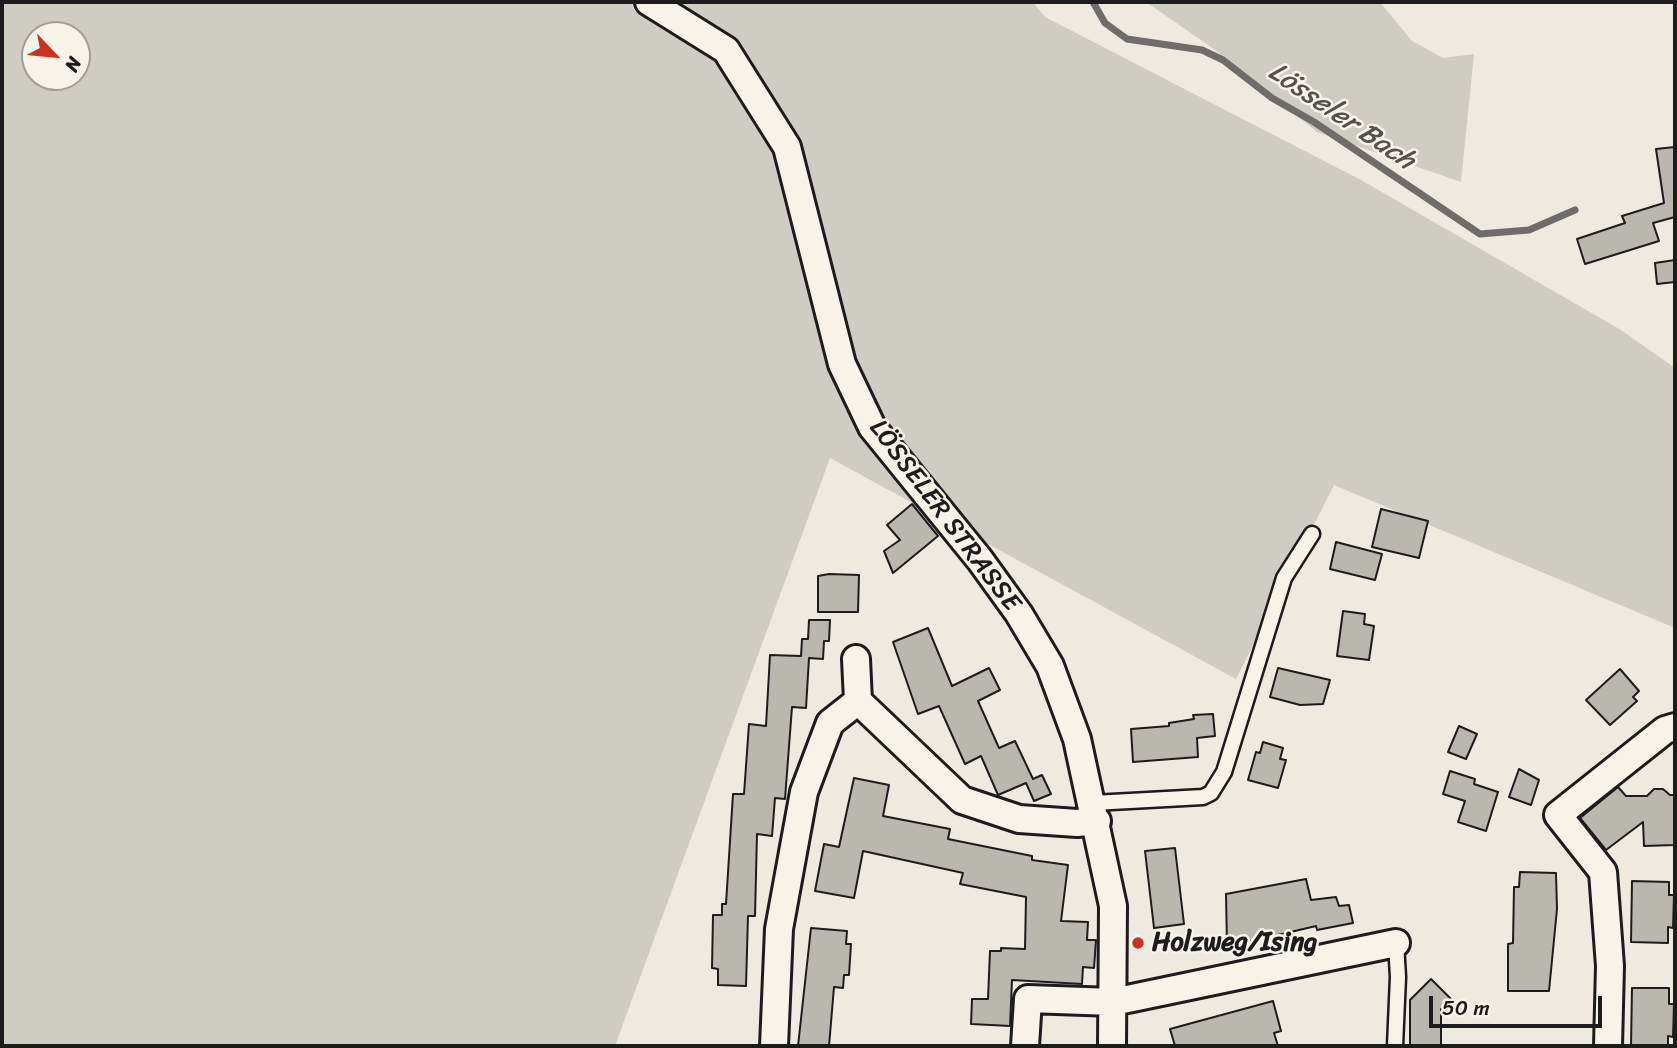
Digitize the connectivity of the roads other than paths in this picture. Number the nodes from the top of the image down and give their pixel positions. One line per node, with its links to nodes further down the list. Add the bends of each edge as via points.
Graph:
1 (649, 2): 6 (street, LÖSSELER STRASSE, via 726,50 787,147 842,364 872,427 980,560 1035,638 1065,703)
2 (1312, 534): 6 (lane, via 1284,578 1224,772 1210,793)
3 (856, 659): 4 (street)
4 (858, 701): 6 (street, via 962,800 1019,819 1077,823); 9 (street, via 830,723 804,792 779,929)
5 (1675, 727): 13 (street, via 1665,730 1558,815 1603,872 1610,966)
6 (1095, 812): 8 (street, LÖSSELER STRASSE, via 1112,906)
7 (1396, 943): 8 (street); 12 (lane)
8 (1113, 1002): 10 (street, via 1028,999); 11 (street, LÖSSELER STRASSE)
9 (774, 1046)
10 (1025, 1046)
11 (1112, 1046)
12 (1395, 1046)
13 (1608, 1046)

